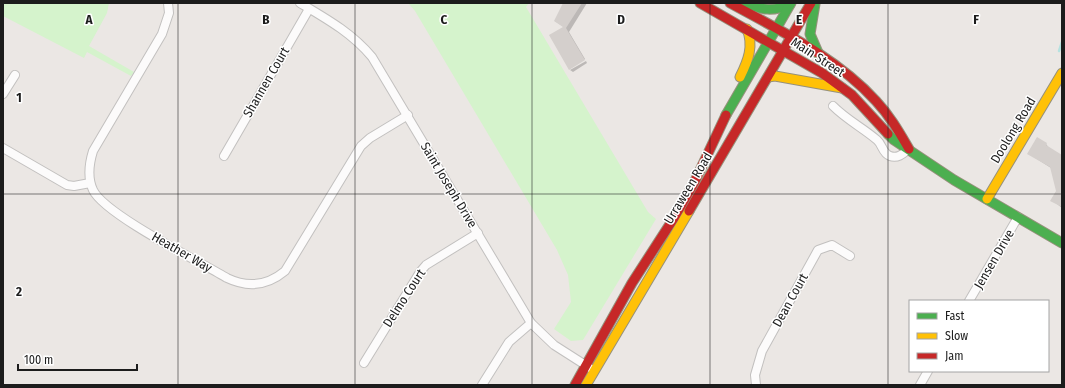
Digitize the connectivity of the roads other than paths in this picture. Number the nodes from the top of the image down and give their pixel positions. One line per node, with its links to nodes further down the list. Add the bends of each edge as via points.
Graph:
1 (168, 3): 27 (street, via 169,13 162,34 94,151 89,173)
2 (300, 3): 9 (street, Saint Joseph Drive)
3 (700, 3): 10 (main road, Main Street)
4 (730, 3): 11 (main road, Main Street)
5 (746, 3): 6 (main road, via 771,11 780,10)
6 (791, 3): 11 (main road, Urraween Road)
7 (811, 3): 12 (main road, Urraween Road)
8 (815, 3): 15 (main road, via 810,34)
9 (309, 9): 22 (street, Saint Joseph Drive, via 342,28 362,45); 26 (street, Shannen Court)
10 (747, 29): 13 (main road, Main Street); 23 (main road, via 751,37 745,68 718,114)
11 (776, 29): 12 (main road, Main Street); 13 (main road, Urraween Road)
12 (791, 38): 14 (main road, Urraween Road); 15 (main road, Main Street)
13 (768, 41): 14 (main road, Main Street); 23 (main road, Urraween Road)
14 (784, 50): 18 (main road, Urraween Road); 19 (main road, Main Street)
15 (819, 55): 25 (main road, Main Street, via 852,78 867,93 901,131)
16 (1062, 74): 28 (main road, Doolong Road)
17 (15, 75): 20 (street)
18 (768, 77): 19 (main road, via 775,76); 37 (main road, Urraween Road)
19 (843, 88): 25 (main road, Main Street, via 894,140)
20 (3, 94)
21 (833, 106): 25 (street, via 844,117 879,141 885,153 891,157 898,157)
22 (408, 115): 27 (street, Heather Way, via 361,146 284,272 277,278 257,284 247,285 227,278 116,214 98,198); 30 (street, Saint Joseph Drive)
23 (712, 141): 36 (main road, Urraween Road, via 694,183 632,283)
24 (3, 148): 27 (street, via 63,183 74,186)
25 (909, 149): 28 (main road, Main Street)
26 (224, 156)
27 (90, 183)
28 (987, 199): 29 (main road, Main Street)
29 (1018, 217): 31 (main road, Main Street); 33 (street, Jensen Drive)
30 (478, 233): 34 (street, Saint Joseph Drive); 35 (street, Delmo Court, via 420,272)
31 (1062, 242)
32 (850, 256): 42 (street, Dean Court, via 832,245 818,250 762,351 754,375)
33 (970, 300)
34 (531, 323): 36 (street, Saint Joseph Drive, via 554,345); 39 (street, via 509,342)
35 (364, 363)
36 (586, 365): 37 (street, Saint Joseph Drive); 40 (main road, Urraween Road)
37 (594, 370): 41 (main road, Urraween Road)
38 (927, 372): 43 (street)
39 (482, 385)
40 (575, 385)
41 (586, 385)
42 (756, 385)
43 (920, 385)

